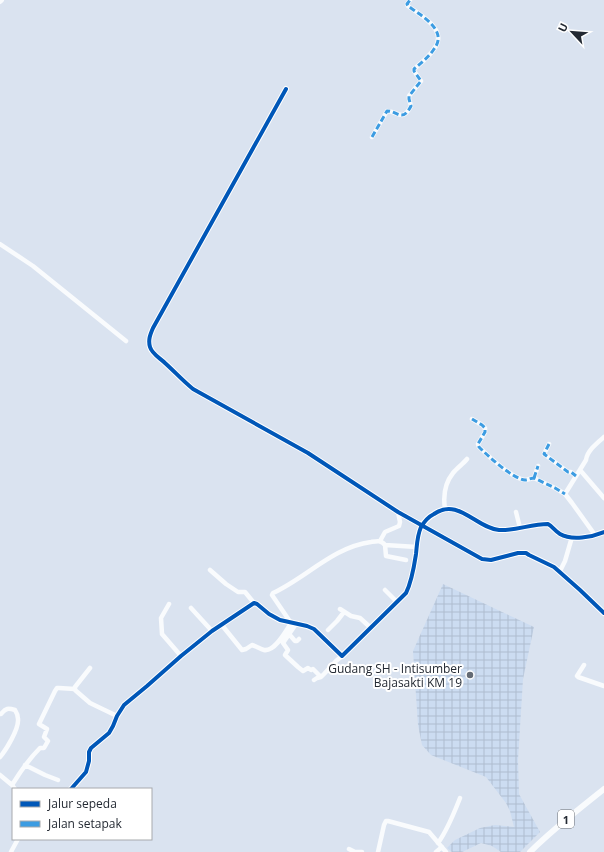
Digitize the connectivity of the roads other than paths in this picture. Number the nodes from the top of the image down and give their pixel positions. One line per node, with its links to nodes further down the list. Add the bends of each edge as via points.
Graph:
1 (410, 0): 3 (street, via 408,6 436,29 437,45 414,69 421,82 409,96 411,106 407,112 400,115 387,111)
2 (286, 90): 17 (street, via 153,328 149,341 150,348 193,389 308,453)
3 (372, 137)
4 (0, 244): 5 (street, via 34,266)
5 (126, 341)
6 (472, 419): 13 (street, via 485,428 478,444 489,457 518,477 525,480)
7 (604, 437): 11 (street, via 586,457)
8 (549, 444): 12 (street, via 544,454)
9 (467, 459): 16 (street, via 449,478 444,491)
10 (538, 466): 13 (street)
11 (580, 470): 12 (street); 15 (street)
12 (576, 476): 14 (street)
13 (534, 478): 14 (street)
14 (565, 494): 22 (street)
15 (604, 498)
16 (445, 509): 19 (street, via 432,515); 20 (street, via 452,509 496,529)
17 (398, 512): 19 (street); 24 (street, via 399,525 385,532)
18 (516, 512): 20 (street)
19 (422, 526): 26 (street); 31 (street, via 482,559 491,560 518,553 526,554)
20 (520, 528): 23 (street, via 548,524 561,534)
21 (604, 532): 22 (street)
22 (595, 535): 23 (street)
23 (572, 537): 31 (street)
24 (380, 541): 25 (street); 38 (street, via 366,542 338,552 273,593)
25 (385, 545): 26 (street); 27 (street)
26 (417, 547): 33 (street, via 408,590)
27 (388, 557): 28 (street); 29 (street)
28 (406, 560)
29 (386, 564)
30 (210, 570): 34 (street, via 238,592 245,592)
31 (560, 571): 37 (street)
32 (385, 590): 33 (street)
33 (397, 602): 40 (street)
34 (254, 603): 38 (street, via 277,619); 39 (street)
35 (169, 604): 45 (street, via 161,618 162,634)
36 (191, 608): 42 (street)
37 (604, 613)
38 (293, 623): 39 (street, via 270,650 252,645 242,650); 43 (street); 46 (street, via 314,629)
39 (221, 624): 42 (street)
40 (371, 628): 41 (street, via 360,618 342,611); 46 (street)
41 (328, 630)
42 (212, 631): 45 (street)
43 (289, 634): 44 (street, via 295,641); 49 (street, via 283,643 288,650 286,656 303,671 313,669)
44 (299, 639)
45 (181, 656): 54 (street, via 124,705)
46 (342, 656): 49 (street)
47 (584, 665): 51 (street, via 577,676)
48 (90, 668): 52 (street)
49 (321, 678): 50 (street)
50 (314, 680)
51 (604, 686)
52 (75, 689): 54 (street, via 90,703); 56 (street, via 64,687 55,691 40,724 47,729 44,737 48,742)
53 (0, 714): 55 (street, via 9,708 15,710 18,718 11,740)
54 (117, 716): 61 (street, via 109,733 91,748 86,772)
55 (0, 757)
56 (25, 765): 58 (street); 59 (street)
57 (0, 775): 59 (street)
58 (58, 780)
59 (12, 785): 60 (street)
60 (14, 788)
61 (72, 788)
62 (604, 788): 73 (highway, 1)
63 (460, 798): 65 (street)
64 (17, 840): 68 (street)
65 (438, 842): 66 (street); 70 (street, via 430,832 386,821)
66 (442, 847): 71 (street); 72 (street)
67 (349, 849): 69 (street)
68 (10, 852)
69 (362, 852)
70 (378, 852)
71 (436, 852)
72 (446, 852)
73 (530, 852)

